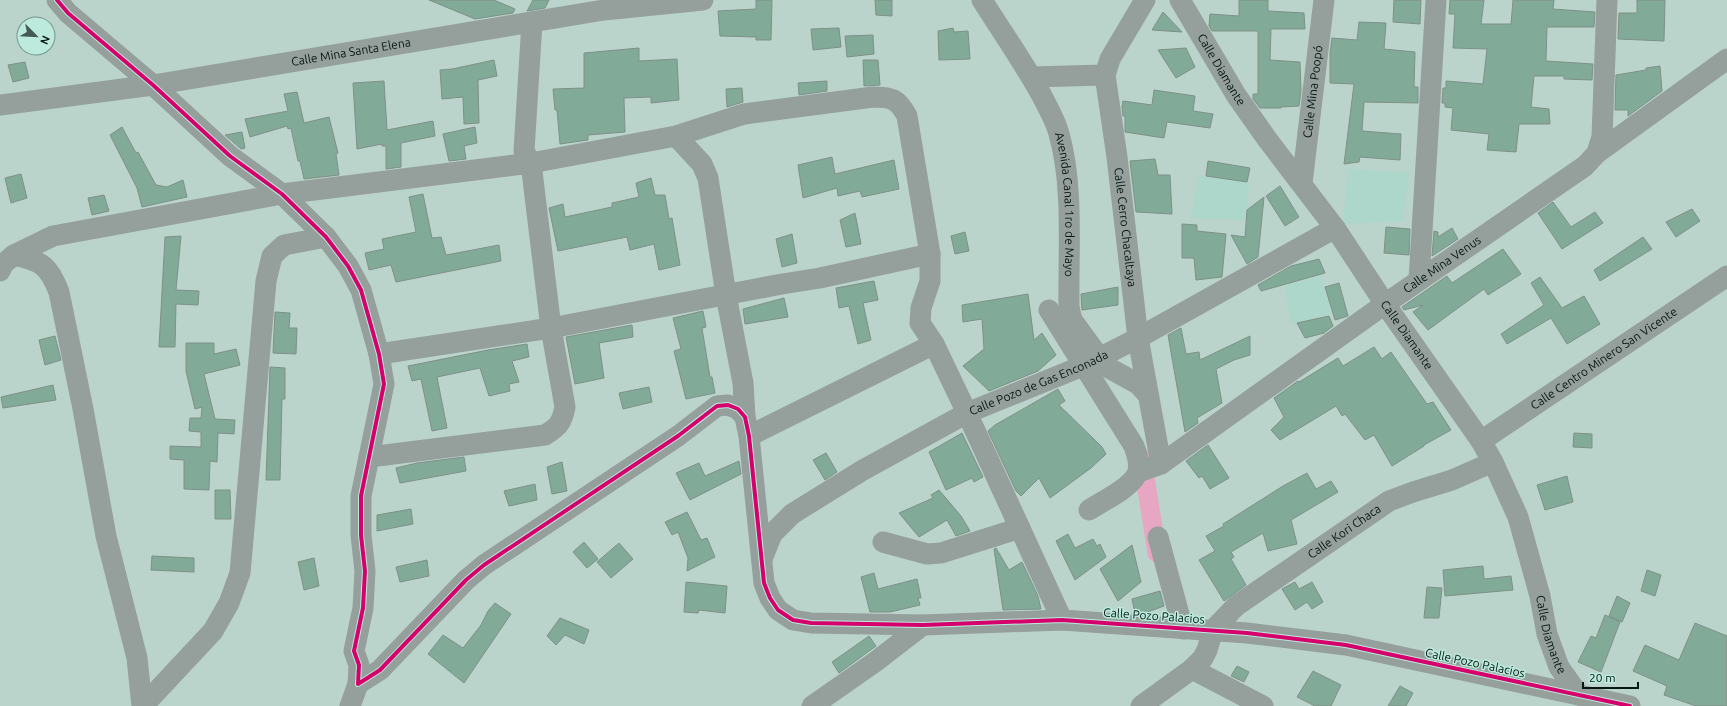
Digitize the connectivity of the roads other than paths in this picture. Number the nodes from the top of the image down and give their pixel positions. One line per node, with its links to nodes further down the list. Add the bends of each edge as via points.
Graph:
1 (57, 0): 13 (street, via 68,13)
2 (703, 0): 9 (street, Calle Mina Santa Elena, via 604,10)
3 (982, 0): 12 (street, Avenida Canal 1ro de Mayo)
4 (1145, 0): 11 (street, Calle Cerro Chacaltaya, via 1110,59)
5 (1180, 0): 18 (street, Calle Diamante, via 1236,95)
6 (1324, 0): 18 (street, Calle Mina Poopó)
7 (1436, 0): 26 (street)
8 (1607, 0): 16 (street, Calle Mina Venus, via 1602,137)
9 (532, 22): 13 (street, Calle Mina Santa Elena); 17 (street, via 524,151)
10 (1727, 59): 16 (street)
11 (1105, 75): 12 (street); 31 (street, Calle Cerro Chacaltaya)
12 (1031, 76): 34 (street, Avenida Canal 1ro de Mayo, via 1059,133 1065,161 1069,307 1072,320)
13 (153, 85): 14 (street, Calle Mina Santa Elena); 19 (street, via 230,156)
14 (0, 105)
15 (676, 136): 17 (street); 22 (street, via 744,114 888,97 900,103 908,116); 27 (street, Calle Pozo Palacios, via 702,164 708,178)
16 (1597, 153): 26 (street, Calle Mina Venus, via 1585,166)
17 (531, 163): 19 (street); 30 (street)
18 (1302, 184): 20 (street, Calle Diamante)
19 (282, 194): 21 (street); 23 (street, via 53,236)
20 (1335, 228): 28 (street, Calle Diamante); 31 (street, Calle Pozo de Gas Enconada)
21 (326, 237): 33 (street, via 348,266 361,290); 55 (street, via 284,245 272,256 266,281 240,573 230,603 213,631)
22 (930, 254): 27 (street); 32 (street, via 930,281 921,308 920,323)
23 (14, 255): 24 (street, via 3,264); 55 (street, via 30,258 42,264 52,275 59,292 106,536 137,658)
24 (0, 271)
25 (1727, 276): 38 (street, Calle Centro Minero San Vicente)
26 (1419, 280): 28 (street, Calle Mina Venus)
27 (726, 295): 30 (street); 37 (street, Calle Pozo Palacios, via 743,383)
28 (1385, 304): 38 (street, Calle Diamante); 41 (street, Calle Mina Venus)
29 (1049, 310): 34 (street)
30 (551, 328): 33 (street); 39 (street, via 565,407 556,428 545,435)
31 (1138, 338): 34 (street, Calle Pozo de Gas Enconada); 35 (street, Calle Cerro Chacaltaya)
32 (934, 344): 36 (street); 37 (street)
33 (379, 354): 39 (street, via 384,384)
34 (1092, 361): 35 (street, Avenida Canal 1ro de Mayo, via 1138,384); 36 (street, Calle Pozo de Gas Enconada); 42 (street, via 1134,446 1138,458)
35 (1148, 395): 41 (street, Calle Cerro Chacaltaya)
36 (967, 413): 44 (street); 47 (street, Calle Pozo de Gas Enconada, via 863,470 792,514 772,534)
37 (747, 427): 47 (street, Calle Pozo Palacios); 53 (street, via 738,409 728,405 717,406 678,436 484,565 466,580 380,670)
38 (1481, 441): 40 (street, Calle Diamante)
39 (369, 457): 53 (street, via 361,496 361,535 365,571 362,608 354,651 359,665)
40 (1493, 462): 51 (street, Calle Kori Chaca, via 1452,480 1389,502 1236,606); 54 (street, Calle Diamante, via 1518,517 1540,596 1547,634 1558,666)
41 (1161, 464): 42 (street, Calle Mina Venus)
42 (1138, 472): 43 (street, via 1130,484)
43 (1089, 510)
44 (1020, 528): 46 (street, via 941,553 927,554); 48 (street)
45 (1158, 537): 50 (street)
46 (883, 542)
47 (762, 560): 49 (street, Calle Pozo Palacios, via 764,583 770,598 778,610 793,620 810,623)
48 (1062, 620): 49 (street, Calle Pozo Palacios); 50 (street, Calle Pozo Palacios)
49 (923, 625): 57 (street)
50 (1183, 629): 51 (street, Calle Pozo Palacios)
51 (1213, 630): 52 (street, via 1203,658); 54 (street, Calle Pozo Palacios, via 1346,646)
52 (1192, 670): 58 (street); 59 (street)
53 (358, 684): 56 (street)
54 (1579, 695): 60 (street, Calle Pozo Palacios)
55 (142, 706)
56 (350, 706)
57 (812, 706)
58 (1141, 706)
59 (1263, 706)
60 (1627, 706)

